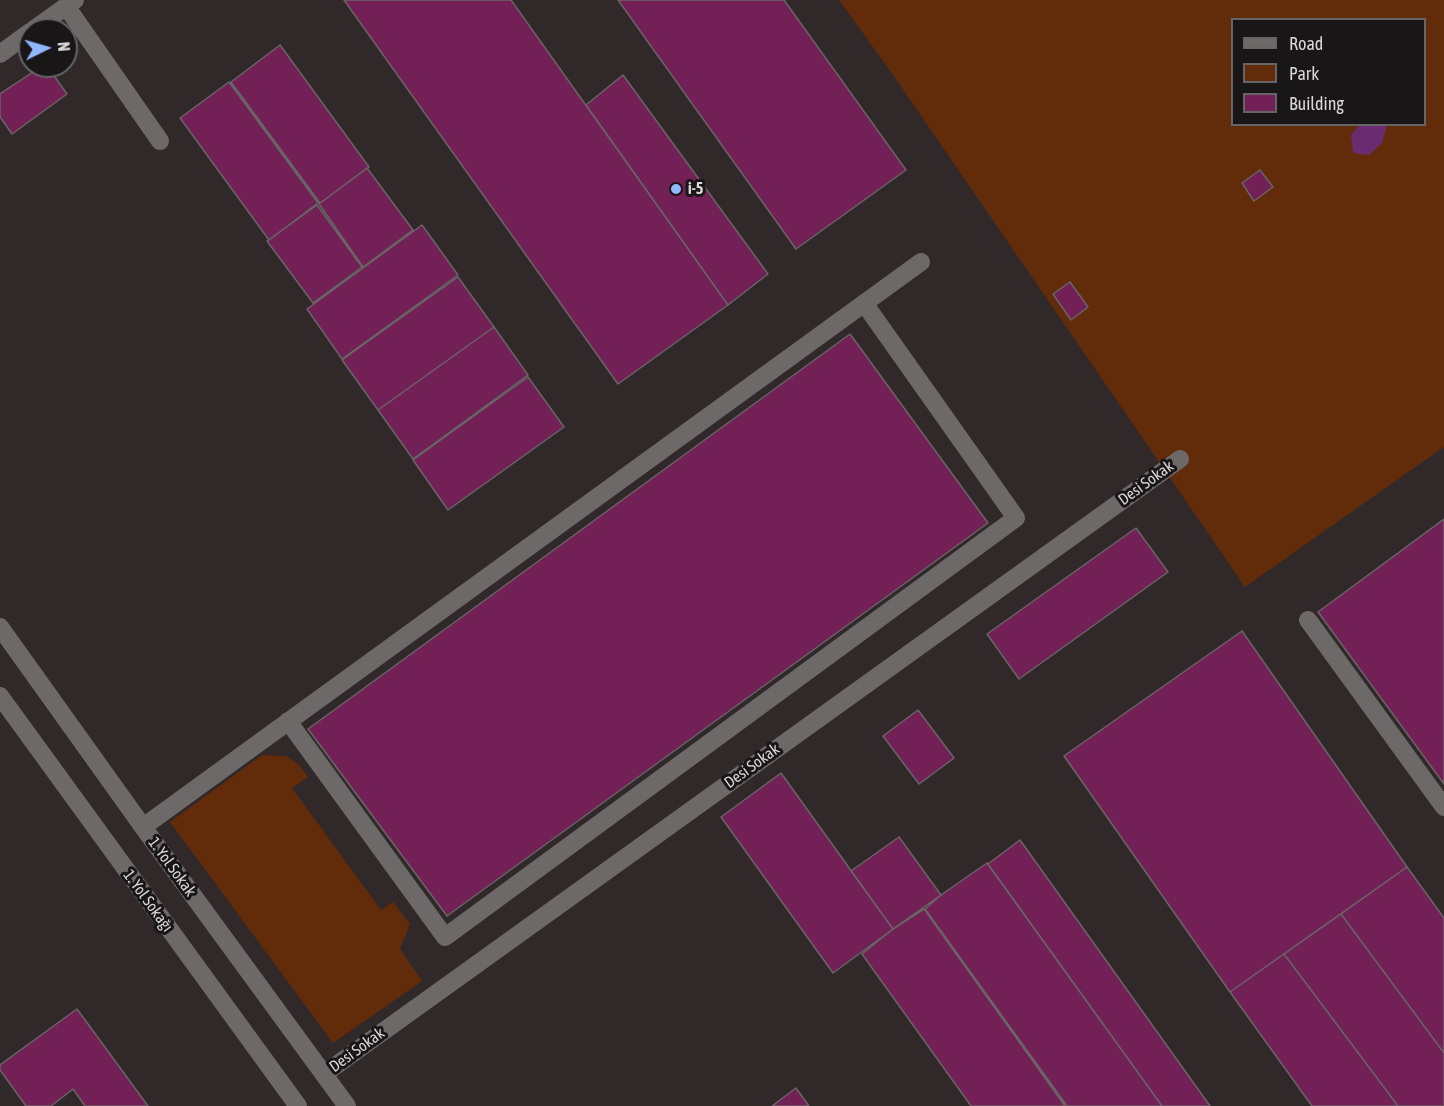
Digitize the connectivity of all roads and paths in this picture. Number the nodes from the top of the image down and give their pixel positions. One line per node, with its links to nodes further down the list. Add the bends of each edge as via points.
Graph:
1 (71, 3): 2 (street); 5 (street)
2 (50, 18)
3 (18, 41): 4 (street)
4 (0, 54)
5 (160, 141)
6 (921, 262): 7 (street)
7 (864, 303): 12 (street); 12 (street, via 1016,518 455,929 445,936)
8 (1180, 459): 15 (street, Desi Sokak)
9 (1308, 620): 13 (street)
10 (0, 627): 14 (street, 1. Yol Sokak)
11 (0, 696): 16 (street, 1. Yol Sokağı)
12 (288, 721): 14 (street)
13 (1444, 807)
14 (143, 827): 15 (street, 1. Yol Sokak)
15 (324, 1074): 17 (street, 1. Yol Sokak)
16 (298, 1106)
17 (347, 1106)

